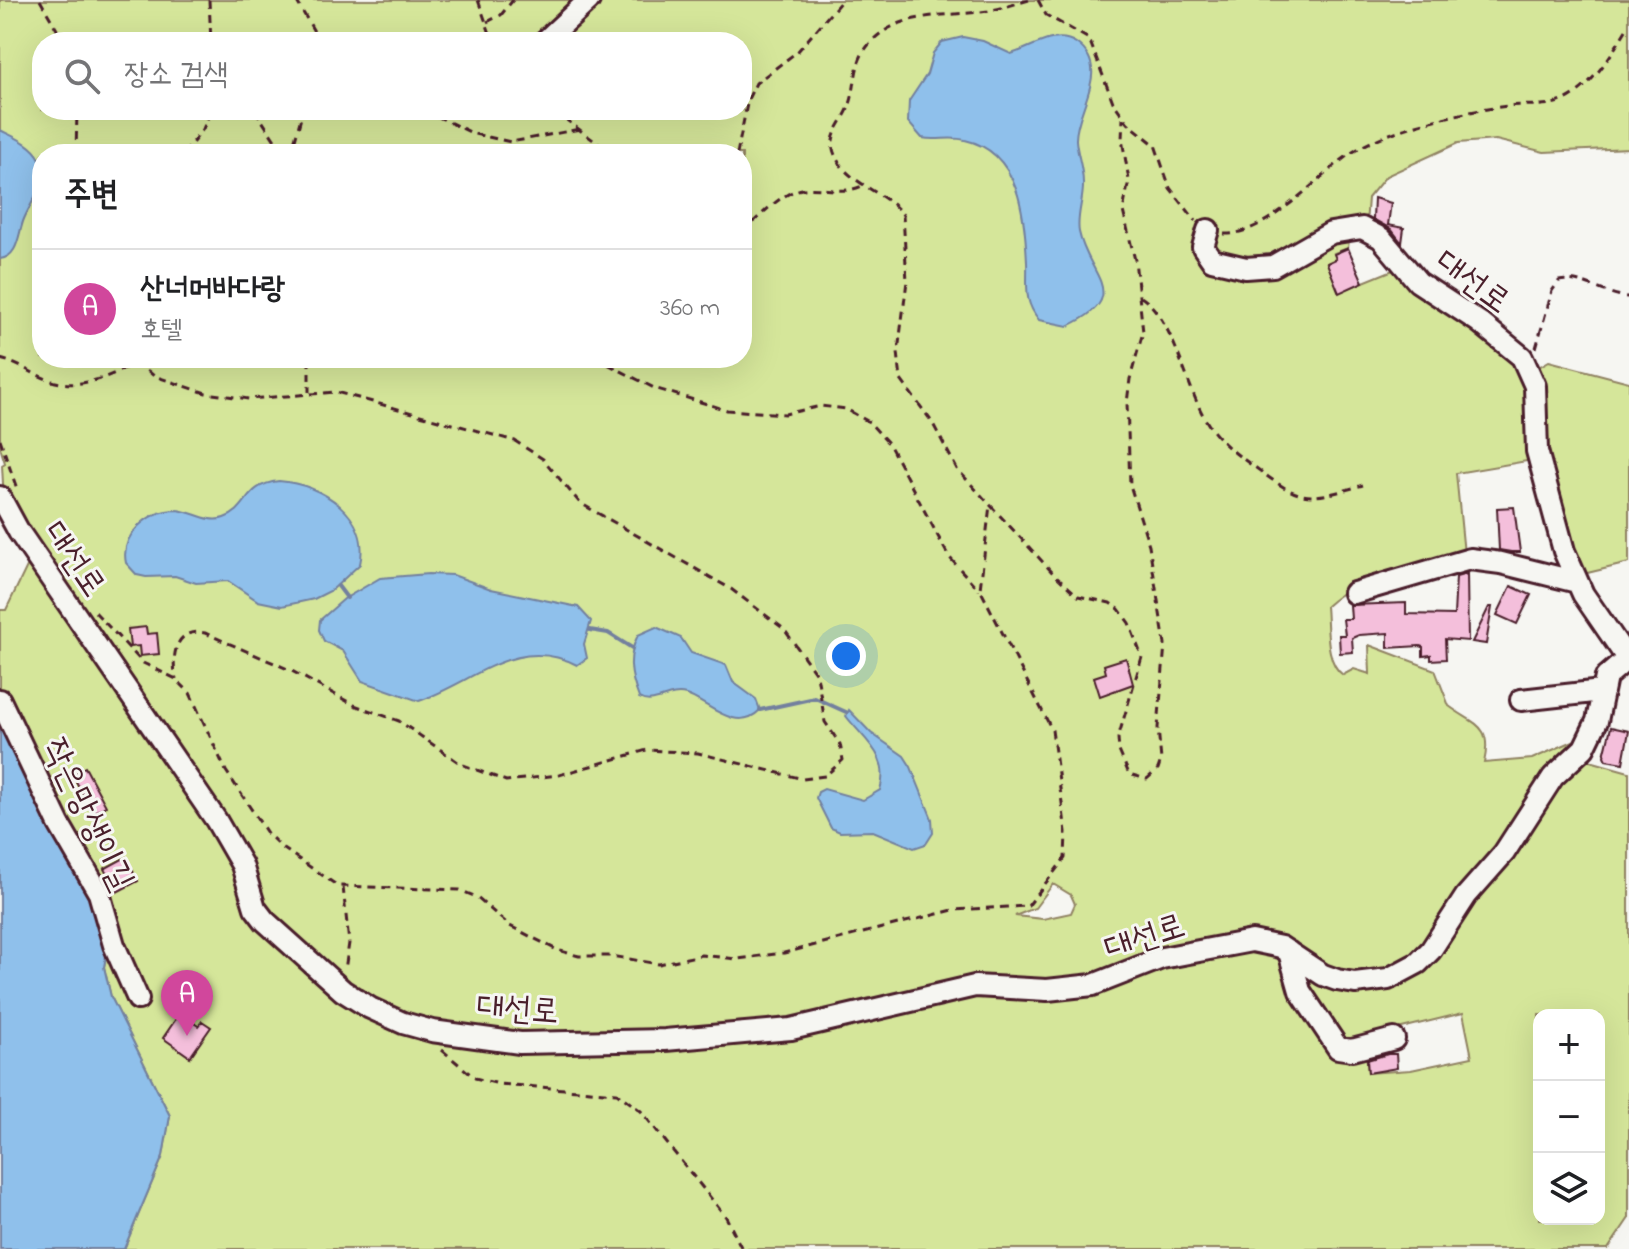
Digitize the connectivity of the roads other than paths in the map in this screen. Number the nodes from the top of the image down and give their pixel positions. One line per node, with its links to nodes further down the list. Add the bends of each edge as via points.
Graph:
1 (589, 0): 2 (lane)
2 (564, 32)
3 (1208, 230): 5 (lane, 대선로, via 1203,247 1212,260 1246,268 1283,263 1343,229 1371,232 1418,282 1508,344 1535,386 1539,462)
4 (10, 497): 11 (lane, 대선로, via 19,532 216,820 242,865 255,908 340,989 403,1023 520,1043 791,1029 975,986 1093,985 1162,958 1232,943 1268,942)
5 (1577, 582): 6 (lane, via 1470,559); 7 (lane, 대선로)
6 (1354, 593)
7 (1628, 660): 8 (lane, 대선로, via 1606,677)
8 (1602, 691): 10 (lane); 11 (lane, 대선로, via 1597,721 1584,748 1553,777 1504,853 1418,963 1388,979 1355,983 1323,975)
9 (0, 700): 12 (lane, 작은망생이길, via 59,824 99,893)
10 (1521, 700)
11 (1289, 952): 13 (lane, via 1300,991 1338,1048 1352,1050)
12 (138, 999)
13 (1394, 1039)

